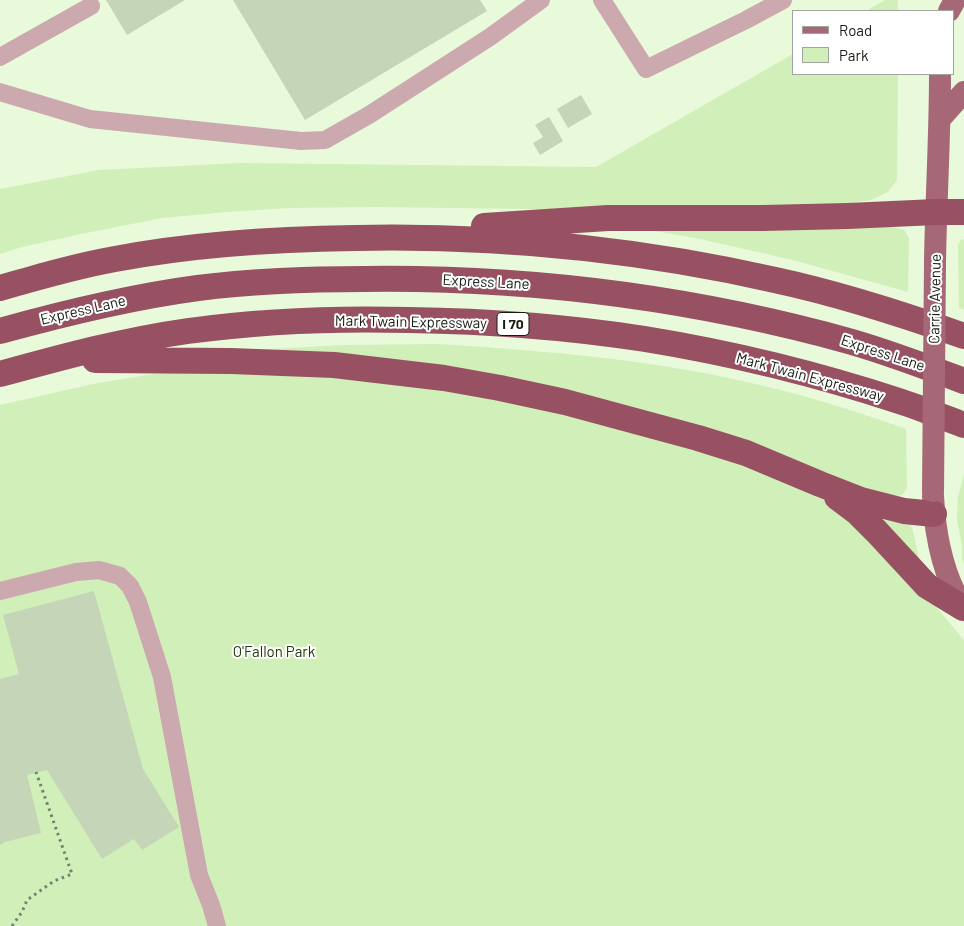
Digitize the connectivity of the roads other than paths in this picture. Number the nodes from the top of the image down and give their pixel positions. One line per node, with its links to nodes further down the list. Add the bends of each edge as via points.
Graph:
1 (541, 0): 9 (lane, via 490,37 325,140 301,141 90,119)
2 (602, 0): 3 (lane, via 646,69)
3 (782, 0)
4 (957, 0): 6 (main road)
5 (91, 6): 7 (lane)
6 (964, 6)
7 (0, 57)
8 (940, 75): 11 (main road, Carrie Avenue)
9 (0, 92)
10 (964, 92): 11 (main road)
11 (940, 120): 12 (main road, Carrie Avenue)
12 (936, 212): 13 (highway); 14 (highway, via 763,218 608,218); 23 (main road, Carrie Avenue, bridge)
13 (964, 212)
14 (381, 237): 15 (highway, via 249,242 183,249 115,259); 17 (highway, via 514,241 647,255 805,287)
15 (0, 288)
16 (0, 331): 20 (highway, Express Lane, via 132,298 198,288 330,279 463,280 594,291 725,312 853,343)
17 (964, 336)
18 (52, 359): 19 (highway, Mark Twain Expressway / I 70); 21 (highway, Mark Twain Expressway / I 70, via 186,331 251,324 382,319 513,324 645,339 774,365 900,402); 22 (highway, via 334,365 444,378 566,402 644,422 746,453)
19 (0, 374)
20 (964, 381)
21 (964, 425)
22 (820, 484): 23 (highway, via 861,500 904,511); 25 (highway, via 857,512 927,586)
23 (933, 502): 25 (main road, Carrie Avenue, via 940,551)
24 (0, 591): 26 (lane, via 76,572 99,570 120,576 130,586 162,677 199,874)
25 (964, 609)
26 (217, 926)

